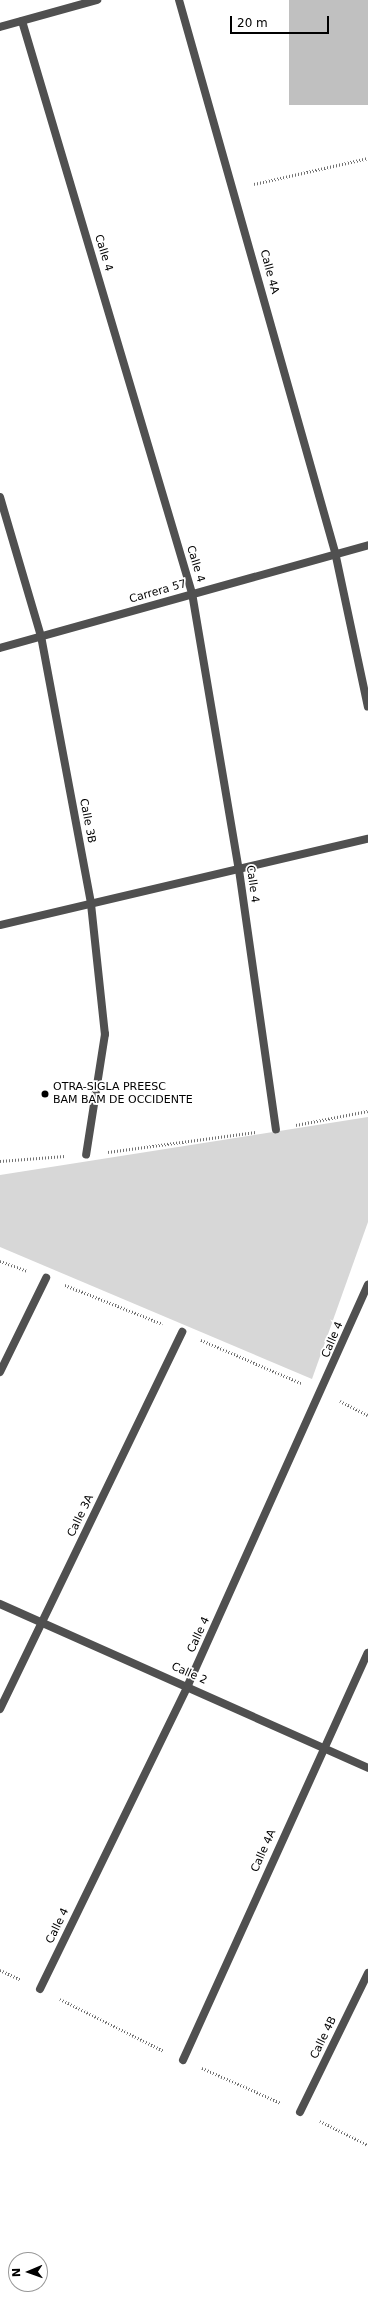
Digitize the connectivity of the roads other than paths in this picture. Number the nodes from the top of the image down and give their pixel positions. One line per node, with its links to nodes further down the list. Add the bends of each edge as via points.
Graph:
1 (97, 0): 3 (street)
2 (179, 0): 7 (street, Calle 4A)
3 (22, 21): 4 (street); 8 (street, Calle 4)
4 (0, 27)
5 (0, 497): 9 (street, Calle 3B)
6 (368, 545): 7 (street, Carrera 57)
7 (335, 552): 8 (street, Carrera 57); 11 (street)
8 (192, 593): 9 (street, Carrera 57); 13 (street, Calle 4)
9 (42, 636): 10 (street, Carrera 57); 14 (street, Calle 3B)
10 (0, 648)
11 (368, 707)
12 (368, 839): 13 (street)
13 (239, 870): 14 (street); 16 (street, Calle 4)
14 (91, 904): 15 (street); 17 (street, Calle 3B, via 105,1034)
15 (0, 925)
16 (276, 1129)
17 (86, 1154)
18 (46, 1278): 21 (street)
19 (368, 1285): 25 (street, Calle 4)
20 (182, 1332): 23 (street, Calle 3A)
21 (0, 1372)
22 (0, 1604): 23 (street, Calle 2)
23 (42, 1623): 25 (street, Calle 2); 26 (street, Calle 3A)
24 (368, 1653): 27 (street, Calle 4A)
25 (188, 1685): 27 (street, Calle 2); 30 (street, Calle 4)
26 (0, 1709)
27 (322, 1749): 28 (street, Calle 2); 31 (street, Calle 4A)
28 (368, 1768)
29 (368, 1973): 32 (street, Calle 4B)
30 (40, 1989)
31 (183, 2060)
32 (300, 2112)

